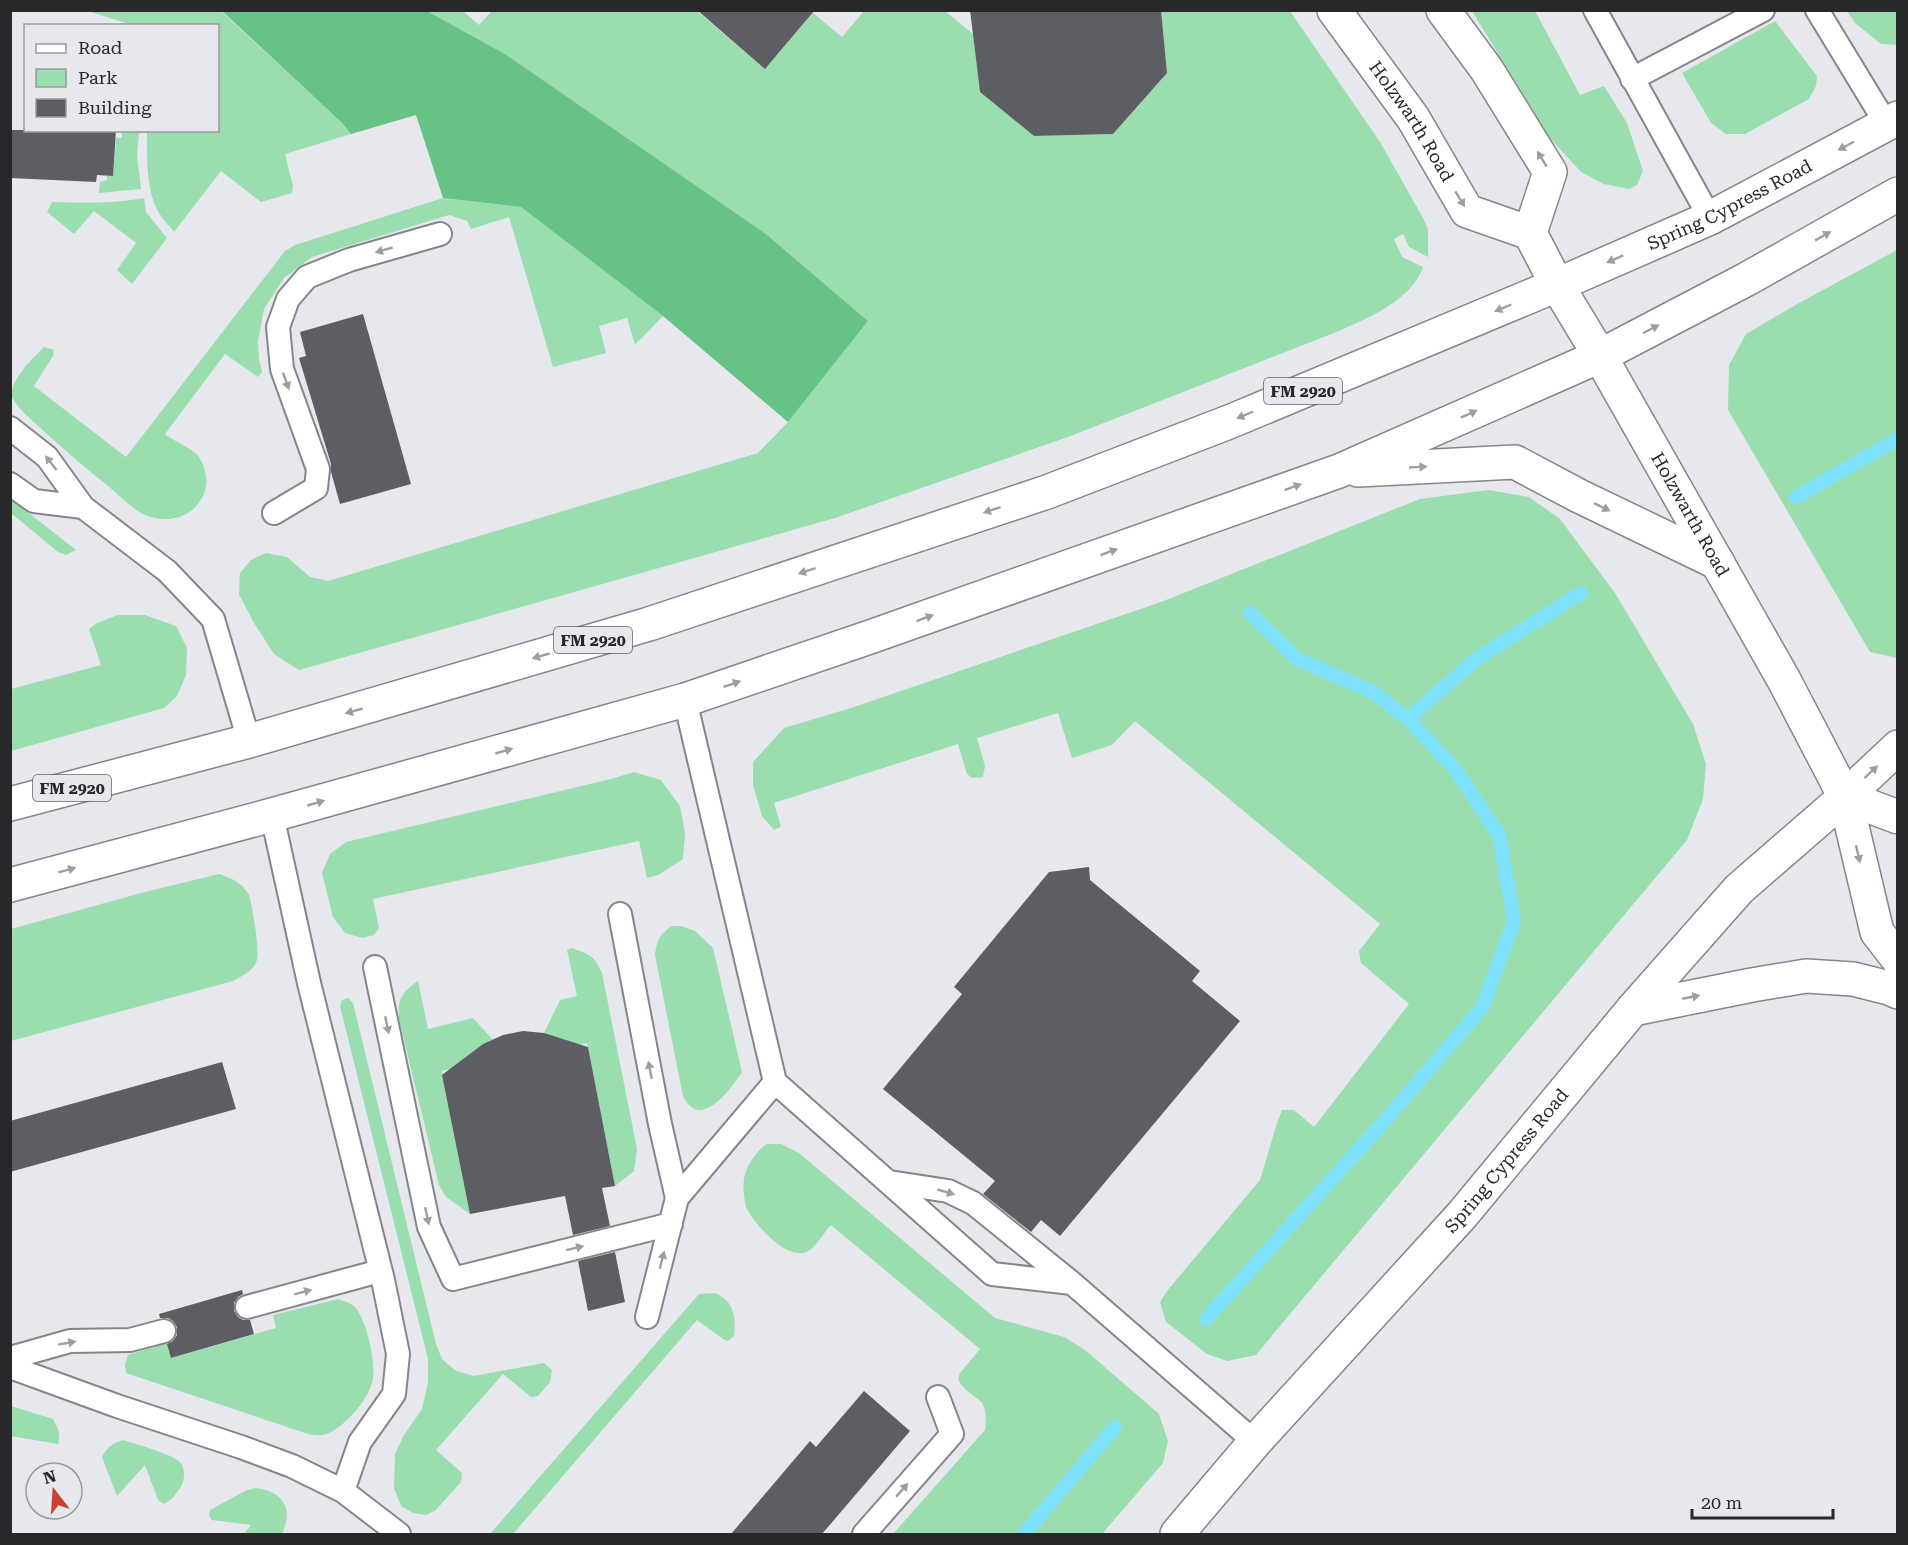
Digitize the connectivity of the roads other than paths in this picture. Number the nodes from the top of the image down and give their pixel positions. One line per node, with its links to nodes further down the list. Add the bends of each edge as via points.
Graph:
1 (1334, 10): 10 (main road, Holzwarth Road, one-way to 10, via 1413,118 1467,211)
2 (1443, 10): 10 (main road, one-way to 2, via 1550,172 1487,69)
3 (1595, 10): 6 (lane)
4 (1763, 10): 6 (lane)
5 (1817, 10): 7 (lane)
6 (1632, 79): 9 (lane)
7 (1892, 121): 9 (main road, Spring Cypress Road / FM 2920, one-way to 9)
8 (1898, 194): 13 (main road, one-way to 8)
9 (1710, 218): 12 (main road, Spring Cypress Road / FM 2920, one-way to 12)
10 (1530, 233): 12 (main road, Holzwarth Road)
11 (440, 234): 18 (lane, one-way to 18, via 349,260 307,277 288,299 278,327 282,369 318,469 316,488)
12 (1557, 285): 13 (main road, Holzwarth Road); 21 (main road, FM 2920 / FM 2920, one-way to 21, via 1229,422 1047,492 649,624)
13 (1600, 356): 15 (main road, one-way to 13); 19 (main road, Holzwarth Road)
14 (10, 428): 17 (lane, one-way to 14, via 47,457)
15 (1339, 471): 19 (main road, one-way to 19, via 1515,462); 20 (main road, one-way to 15)
16 (10, 484): 17 (lane, via 34,501)
17 (83, 507): 21 (lane, via 167,571 213,619)
18 (274, 513)
19 (1718, 563): 23 (main road, Holzwarth Road)
20 (685, 700): 25 (main road, one-way to 20); 33 (lane)
21 (249, 741): 24 (main road, FM 2920 / FM 2920)
22 (1898, 747): 23 (main road, Spring Cypress Road, one-way to 22)
23 (1845, 797): 26 (main road); 29 (main road, Holzwarth Road, one-way to 29, via 1877,932); 32 (main road, Spring Cypress Road, via 1739,889)
24 (10, 804)
25 (272, 815): 27 (main road, one-way to 25); 37 (lane)
26 (1898, 816)
27 (10, 885)
28 (620, 914): 35 (lane, one-way to 28)
29 (1898, 959)
30 (375, 967): 36 (lane, one-way to 36, via 429,1227 453,1278)
31 (1898, 992): 32 (main road, one-way to 31, via 1806,976 1853,980)
32 (1633, 1009): 45 (main road, Spring Cypress Road, via 1462,1215)
33 (775, 1082): 34 (lane); 35 (lane)
34 (889, 1182): 38 (lane, one-way to 38, via 948,1191 973,1203); 38 (lane, via 992,1274)
35 (677, 1198): 36 (lane)
36 (671, 1224): 40 (lane, one-way to 36)
37 (380, 1270): 39 (lane, one-way to 37); 46 (lane, via 398,1354 394,1394 360,1442)
38 (1072, 1284): 45 (lane)
39 (247, 1307)
40 (647, 1317)
41 (164, 1331): 42 (lane, one-way to 41, via 70,1341 130,1340)
42 (10, 1358)
43 (10, 1367): 46 (lane, via 241,1447)
44 (938, 1397): 48 (lane, one-way to 44, via 952,1434)
45 (1255, 1442): 49 (main road, Spring Cypress Road)
46 (343, 1491): 47 (lane)
47 (399, 1534)
48 (864, 1534)
49 (1177, 1534)

